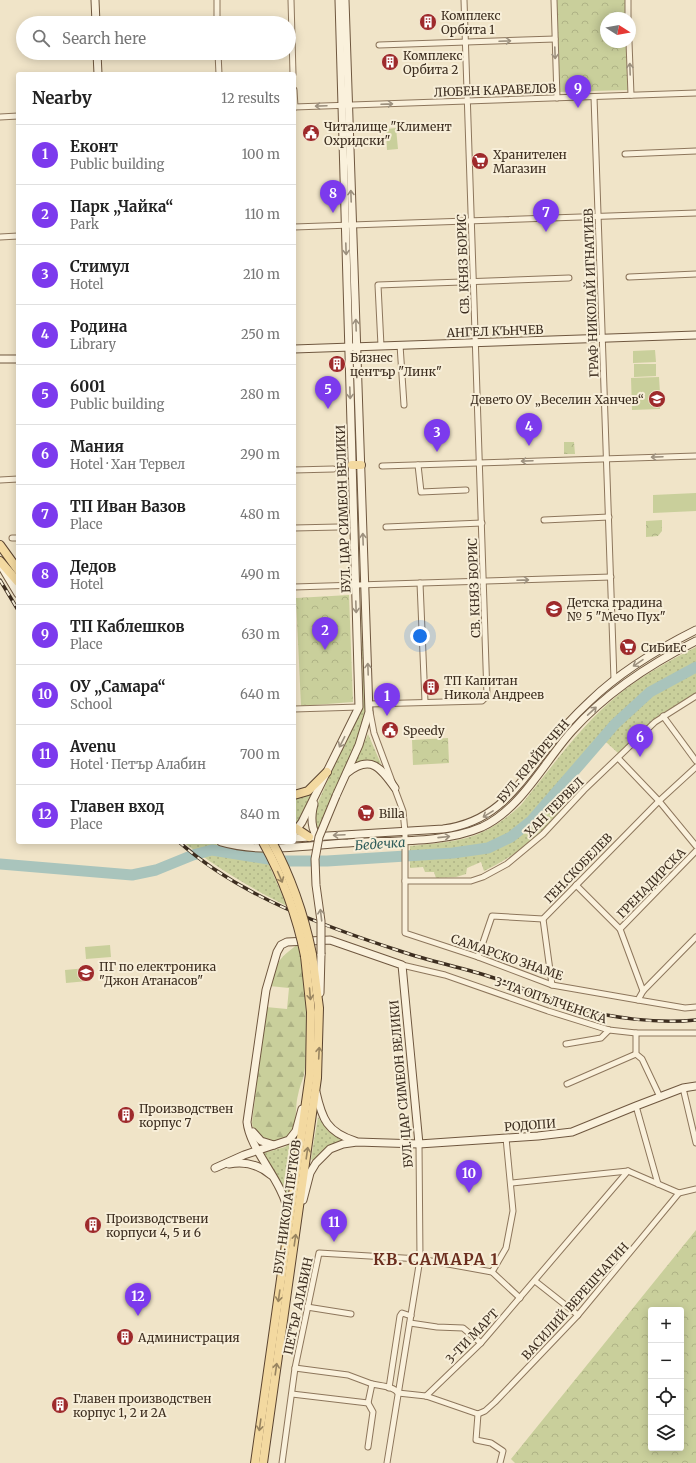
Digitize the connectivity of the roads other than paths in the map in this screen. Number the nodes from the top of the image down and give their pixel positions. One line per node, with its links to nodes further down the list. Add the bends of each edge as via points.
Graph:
1 (95, 0): 10 (main road)
2 (216, 0): 11 (street)
3 (291, 0): 12 (street)
4 (340, 0): 28 (main road, БУЛ. ЦАР СИМЕОН ВЕЛИКИ)
5 (345, 0): 28 (main road, БУЛ. ЦАР СИМЕОН ВЕЛИКИ)
6 (464, 0): 14 (street, СВ. КНЯЗ БОРИС)
7 (554, 0): 13 (street)
8 (628, 0): 9 (street)
9 (628, 12)
10 (96, 16)
11 (217, 16)
12 (291, 16)
13 (555, 39): 14 (street, one-way to 13); 26 (street, one-way to 26)
14 (466, 42): 15 (street); 27 (street, СВ. КНЯЗ БОРИС)
15 (379, 45)
16 (629, 48): 24 (street, one-way to 16)
17 (97, 60): 20 (main road)
18 (218, 60): 21 (street)
19 (291, 60): 22 (street)
20 (98, 72)
21 (219, 72)
22 (293, 72)
23 (696, 93): 24 (street, ЛЮБЕН КАРАВЕЛОВ)
24 (631, 96): 25 (street, ЛЮБЕН КАРАВЕЛОВ)
25 (594, 97): 26 (street, ЛЮБЕН КАРАВЕЛОВ); 35 (street, ГРАФ НИКОЛАЙ ИГНАТИЕВ)
26 (557, 98): 27 (street, ЛЮБЕН КАРАВЕЛОВ)
27 (468, 101): 28 (street, ЛЮБЕН КАРАВЕЛОВ, one-way to 27); 36 (street, СВ. КНЯЗ БОРИС)
28 (345, 105): 29 (street, ЛЮБЕН КАРАВЕЛОВ, one-way to 29); 37 (main road, БУЛ. ЦАР СИМЕОН ВЕЛИКИ)
29 (296, 107)
30 (16, 116): 31 (street)
31 (0, 117)
32 (696, 151): 33 (street)
33 (625, 154)
34 (696, 213): 35 (street)
35 (598, 216): 36 (street); 46 (street, ГРАФ НИКОЛАЙ ИГНАТИЕВ)
36 (472, 221): 37 (street); 44 (street, СВ. КНЯЗ БОРИС)
37 (349, 225): 38 (street); 50 (main road, БУЛ. ЦАР СИМЕОН ВЕЛИКИ)
38 (296, 227)
39 (16, 236): 40 (street)
40 (0, 237)
41 (696, 274): 42 (street)
42 (629, 277)
43 (569, 278): 44 (street)
44 (474, 282): 47 (street, СВ. КНЯЗ БОРИС); 48 (street, via 378,285)
45 (696, 335): 46 (main road, АНГЕЛ КЪНЧЕВ)
46 (602, 338): 47 (main road, АНГЕЛ КЪНЧЕВ); 56 (street, ГРАФ НИКОЛАЙ ИГНАТИЕВ)
47 (476, 343): 49 (main road, АНГЕЛ КЪНЧЕВ); 57 (street, СВ. КНЯЗ БОРИС)
48 (381, 346): 49 (main road, АНГЕЛ КЪНЧЕВ); 50 (main road, АНГЕЛ КЪНЧЕВ)
49 (400, 346): 54 (street)
50 (353, 347): 51 (main road, АНГЕЛ КЪНЧЕВ); 58 (main road, БУЛ. ЦАР СИМЕОН ВЕЛИКИ)
51 (296, 349)
52 (0, 359): 53 (main road)
53 (16, 359)
54 (404, 405)
55 (696, 456): 56 (street, one-way to 56)
56 (606, 459): 57 (street, one-way to 57); 66 (street, ГРАФ НИКОЛАЙ ИГНАТИЕВ)
57 (480, 463): 59 (street); 68 (street, СВ. КНЯЗ БОРИС)
58 (356, 465): 81 (main road, БУЛ. ЦАР СИМЕОН ВЕЛИКИ); 82 (main road, БУЛ. ЦАР СИМЕОН ВЕЛИКИ, one-way to 58)
59 (418, 465): 60 (street); 65 (street, via 421,492)
60 (382, 466)
61 (333, 469): 62 (street)
62 (296, 470)
63 (16, 479): 64 (street)
64 (0, 480)
65 (466, 490)
66 (609, 517): 67 (street); 77 (street, ГРАФ НИКОЛАЙ ИГНАТИЕВ)
67 (544, 520)
68 (482, 523): 70 (street); 79 (street, СВ. КНЯЗ БОРИС)
69 (338, 527): 71 (street)
70 (386, 527)
71 (296, 528)
72 (12, 538): 73 (street)
73 (16, 538)
74 (0, 546): 76 (main road)
75 (0, 562): 78 (main road); 84 (main road)
76 (16, 567)
77 (611, 577): 79 (street, one-way to 77); 87 (street, ГРАФ НИКОЛАЙ ИГНАТИЕВ)
78 (16, 580)
79 (484, 581): 80 (street); 89 (street, СВ. КНЯЗ БОРИС, via 487,696 482,701)
80 (420, 583): 82 (street); 89 (street)
81 (356, 585): 82 (street); 83 (street); 91 (main road, БУЛ. ЦАР СИМЕОН ВЕЛИКИ, one-way to 91)
82 (365, 585): 90 (main road, БУЛ. ЦАР СИМЕОН ВЕЛИКИ, one-way to 82)
83 (296, 587)
84 (16, 590)
85 (696, 630): 87 (main road, БУЛ. КРАЙРЕЧЕН, one-way to 87, via 651,654)
86 (696, 641): 108 (main road, БУЛ. КРАЙРЕЧЕН, one-way to 86, via 462,834 494,820 515,802 572,731 611,693 650,666)
87 (614, 680): 105 (main road, БУЛ. КРАЙРЕЧЕН, one-way to 105, via 580,711 511,795 490,813 474,822 457,827)
88 (696, 696): 93 (street, ХАН ТЕРВЕЛ)
89 (425, 702): 90 (street)
90 (369, 706): 98 (main road, БУЛ. ЦАР СИМЕОН ВЕЛИКИ, via 365,730); 99 (street, БУЛ. ЦАР СИМЕОН ВЕЛИКИ, via 374,733)
91 (359, 707): 92 (street); 97 (main road, БУЛ. ЦАР СИМЕОН ВЕЛИКИ, one-way to 97)
92 (296, 709)
93 (663, 716): 94 (street, ХАН ТЕРВЕЛ); 95 (street)
94 (618, 758): 102 (street); 115 (street, ХАН ТЕРВЕЛ, via 543,834 495,871 460,882)
95 (696, 761)
96 (696, 767): 102 (street, ГЕН.СКОБЕЛЕВ)
97 (327, 772): 100 (main road, БУЛ. ЦАР СИМЕОН ВЕЛИКИ); 101 (main road, via 308,791)
98 (346, 775): 99 (main road, via 358,766 374,765 383,771); 128 (main road, БУЛ. ЦАР СИМЕОН ВЕЛИКИ, one-way to 98, bridge, via 322,921 315,859 319,837)
99 (395, 788): 105 (street, БУЛ. ЦАР СИМЕОН ВЕЛИКИ, via 403,811)
100 (316, 792): 103 (main road, БУЛ. ЦАР СИМЕОН ВЕЛИКИ); 106 (main road, via 312,818)
101 (296, 794)
102 (659, 801): 113 (street); 116 (street, ГЕН.СКОБЕЛЕВ)
103 (296, 828)
104 (296, 830): 106 (main road)
105 (406, 832): 106 (main road, БУЛ. КРАЙРЕЧЕН, one-way to 106); 108 (street, БУЛ. ЦАР СИМЕОН ВЕЛИКИ)
106 (313, 837): 107 (main road, БУЛ. КРАЙРЕЧЕН); 112 (main road)
107 (296, 838)
108 (405, 840): 112 (main road, БУЛ. КРАЙРЕЧЕН); 115 (street, БУЛ. ЦАР СИМЕОН ВЕЛИКИ)
109 (237, 844): 112 (main road, БУЛ. КРАЙРЕЧЕН, via 260,847)
110 (264, 844): 121 (main road, one-way to 121, bridge, via 290,901)
111 (273, 844): 121 (main road, bridge, via 295,894 307,931)
112 (326, 844)
113 (696, 846)
114 (696, 851): 118 (street, ГРЕНАДИРСКА)
115 (405, 881): 119 (street, БУЛ. ЦАР СИМЕОН ВЕЛИКИ)
116 (576, 885): 117 (street, ГЕН.СКОБЕЛЕВ); 118 (street)
117 (543, 918): 122 (street, ГЕН.СКОБЕЛЕВ, via 492,916); 124 (street)
118 (620, 929): 125 (street)
119 (405, 934): 122 (street, САМАРСКО ЗНАМЕ)
120 (696, 937): 125 (street)
121 (309, 955): 128 (main road, БУЛ. НИКОЛА ПЕТКОВ); 137 (main road, БУЛ. НИКОЛА ПЕТКОВ, one-way to 137)
122 (478, 957): 124 (street, САМАРСКО ЗНАМЕ)
123 (402, 964): 129 (street, 3-ТА ОПЪЛЧЕНСКА, via 445,975); 140 (main road, via 330,940 297,940 281,945 273,962 266,990); 144 (main road, БУЛ. ЦАР СИМЕОН ВЕЛИКИ)
124 (552, 985): 126 (street, САМАРСКО ЗНАМЕ)
125 (643, 992): 126 (street)
126 (638, 1000): 127 (street, САМАРСКО ЗНАМЕ, via 685,1008)
127 (696, 1007)
128 (319, 1008): 137 (main road, БУЛ. НИКОЛА ПЕТКОВ, one-way to 128, via 319,1054)
129 (609, 1030): 130 (street, 3-ТА ОПЪЛЧЕНСКА); 132 (street, via 601,1038)
130 (636, 1033): 131 (street, 3-ТА ОПЪЛЧЕНСКА); 133 (street)
131 (696, 1033)
132 (566, 1044)
133 (636, 1054): 134 (street); 138 (street, via 642,1058)
134 (567, 1084)
135 (696, 1086): 136 (main road, РОДОПИ)
136 (683, 1088): 138 (main road, РОДОПИ); 143 (street)
137 (312, 1092): 142 (main road, РОДОПИ, via 329,1127); 145 (main road, via 294,1134 289,1140); 153 (main road, БУЛ. НИКОЛА ПЕТКОВ)
138 (660, 1097): 139 (main road, РОДОПИ)
139 (636, 1106): 141 (main road, РОДОПИ, via 572,1132); 150 (street)
140 (248, 1113): 145 (main road, via 251,1127 258,1139); 146 (main road, via 248,1128)
141 (506, 1138): 144 (main road, РОДОПИ); 149 (street)
142 (357, 1142): 144 (main road, РОДОПИ); 153 (main road, РОДОПИ, via 334,1148 316,1163)
143 (696, 1143)
144 (419, 1144): 154 (street, БУЛ. ЦАР СИМЕОН ВЕЛИКИ)
145 (277, 1145): 146 (main road)
146 (259, 1150): 148 (main road); 148 (main road, via 215,1168 245,1163 262,1168)
147 (628, 1171): 149 (street); 150 (street); 156 (street, 3-ТИ МАРТ)
148 (276, 1179): 153 (main road)
149 (512, 1184): 155 (street, via 514,1211 506,1248)
150 (658, 1184): 152 (street)
151 (696, 1189): 152 (street)
152 (679, 1193): 160 (street, ВАСИЛИЙ ВЕРЕШЧАГИН)
153 (294, 1219): 173 (main road, БУЛ. НИКОЛА ПЕТКОВ, one-way to 173); 174 (main road, БУЛ. НИКОЛА ПЕТКОВ, one-way to 153)
154 (420, 1259): 155 (street, ПЕТЪР АЛАБИН); 158 (street, ПЕТЪР АЛАБИН, via 319,1253); 161 (street, БУЛ. ЦАР СИМЕОН ВЕЛИКИ)
155 (492, 1272): 157 (street)
156 (535, 1280): 157 (street, 3-ТИ МАРТ); 160 (street)
157 (520, 1298): 163 (street, 3-ТИ МАРТ)
158 (307, 1307): 159 (street); 164 (street, ПЕТЪР АЛАБИН)
159 (351, 1314)
160 (578, 1315): 171 (street, ВАСИЛИЙ ВЕРЕШЧАГИН, via 495,1402)
161 (411, 1316): 162 (street, БУЛ. ЦАР СИМЕОН ВЕЛИКИ); 166 (street, via 402,1313 400,1316)
162 (410, 1322): 163 (street, via 463,1328); 167 (street, БУЛ. ЦАР СИМЕОН ВЕЛИКИ)
163 (481, 1344): 169 (street, 3-ТИ МАРТ)
164 (296, 1368): 165 (street, via 348,1375); 168 (street, ПЕТЪР АЛАБИН)
165 (372, 1384): 166 (street); 170 (street)
166 (389, 1388): 167 (street)
167 (398, 1393): 169 (street); 176 (street, БУЛ. ЦАР СИМЕОН ВЕЛИКИ)
168 (292, 1394): 170 (street); 175 (street, ПЕТЪР АЛАБИН)
169 (426, 1396): 171 (street)
170 (368, 1403): 172 (street, via 374,1412)
171 (478, 1414): 177 (street, via 476,1440 491,1443 503,1451)
172 (368, 1447)
173 (255, 1463)
174 (263, 1463)
175 (282, 1463)
176 (387, 1463)
177 (500, 1463)

